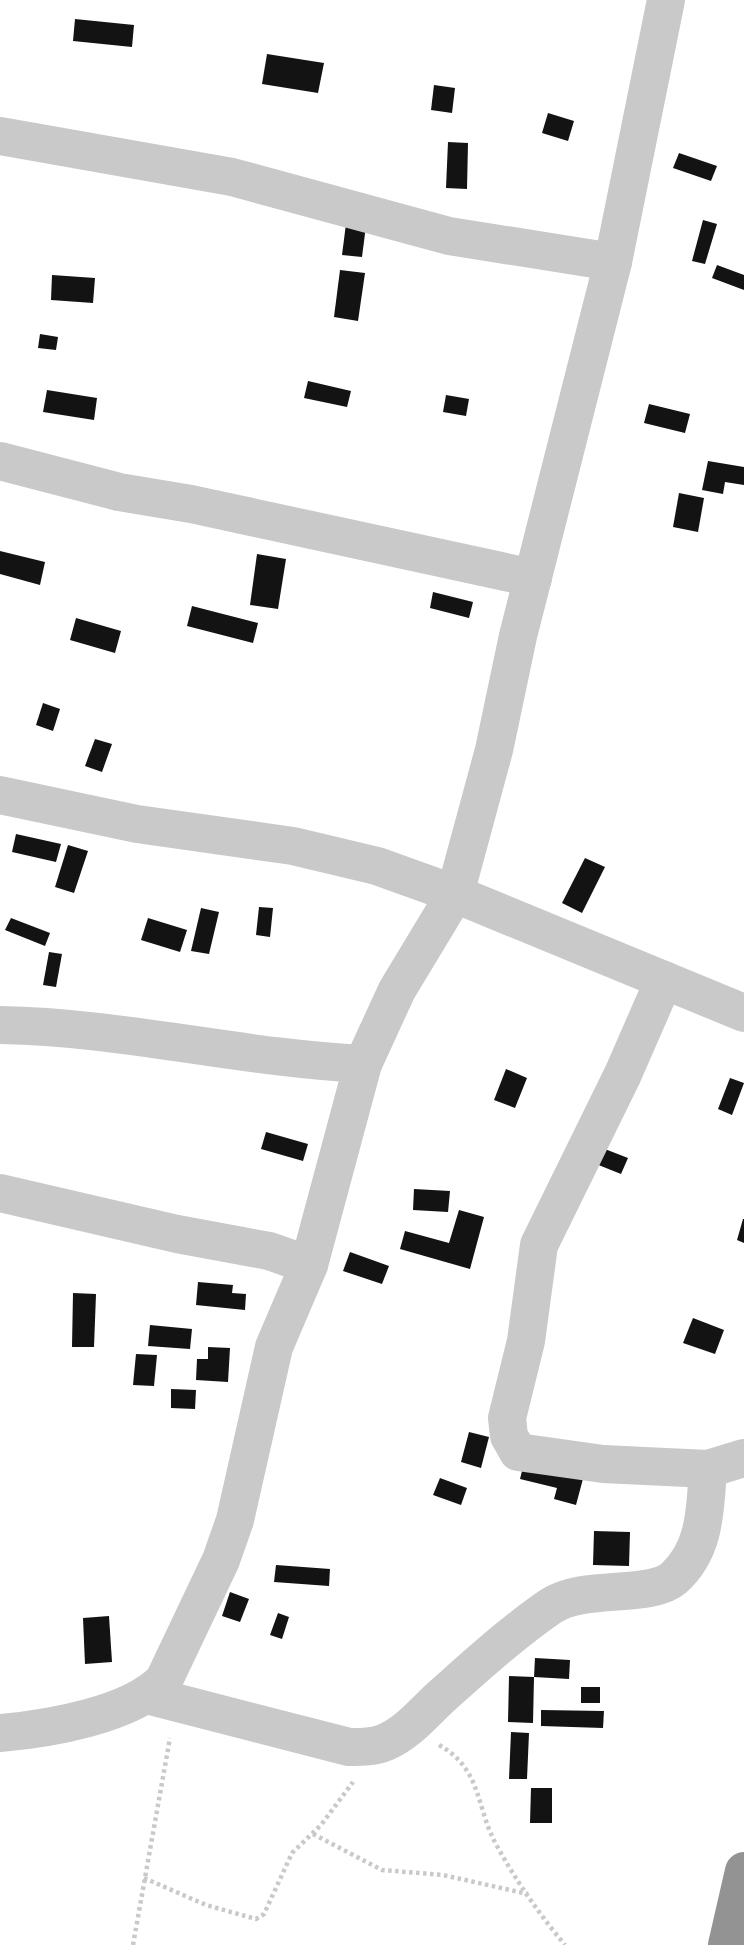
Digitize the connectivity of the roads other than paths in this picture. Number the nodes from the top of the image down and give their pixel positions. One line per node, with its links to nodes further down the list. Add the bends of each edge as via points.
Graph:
1 (666, 0): 3 (street)
2 (0, 136): 3 (street, via 232,177 449,236)
3 (613, 262): 5 (street)
4 (0, 461): 5 (street, via 119,492)
5 (533, 578): 7 (street)
6 (0, 795): 7 (street, via 137,824 293,846 377,866)
7 (455, 894): 8 (street); 11 (street, via 397,990)
8 (664, 980): 9 (street); 15 (street, via 539,1245 526,1341 507,1418 512,1445 532,1456)
9 (744, 1013)
10 (0, 1025): 11 (street, via 53,1026 304,1061)
11 (363, 1064): 13 (street)
12 (0, 1193): 13 (street, via 269,1251)
13 (309, 1265): 16 (street, via 274,1347 235,1520 221,1560 164,1679)
14 (744, 1458): 15 (street)
15 (708, 1469): 16 (street, via 697,1549 672,1579 649,1589 610,1591 553,1605 394,1736 349,1747)
16 (160, 1699): 17 (street)
17 (0, 1733)
18 (744, 1871): 19 (highway)
19 (727, 1945)

